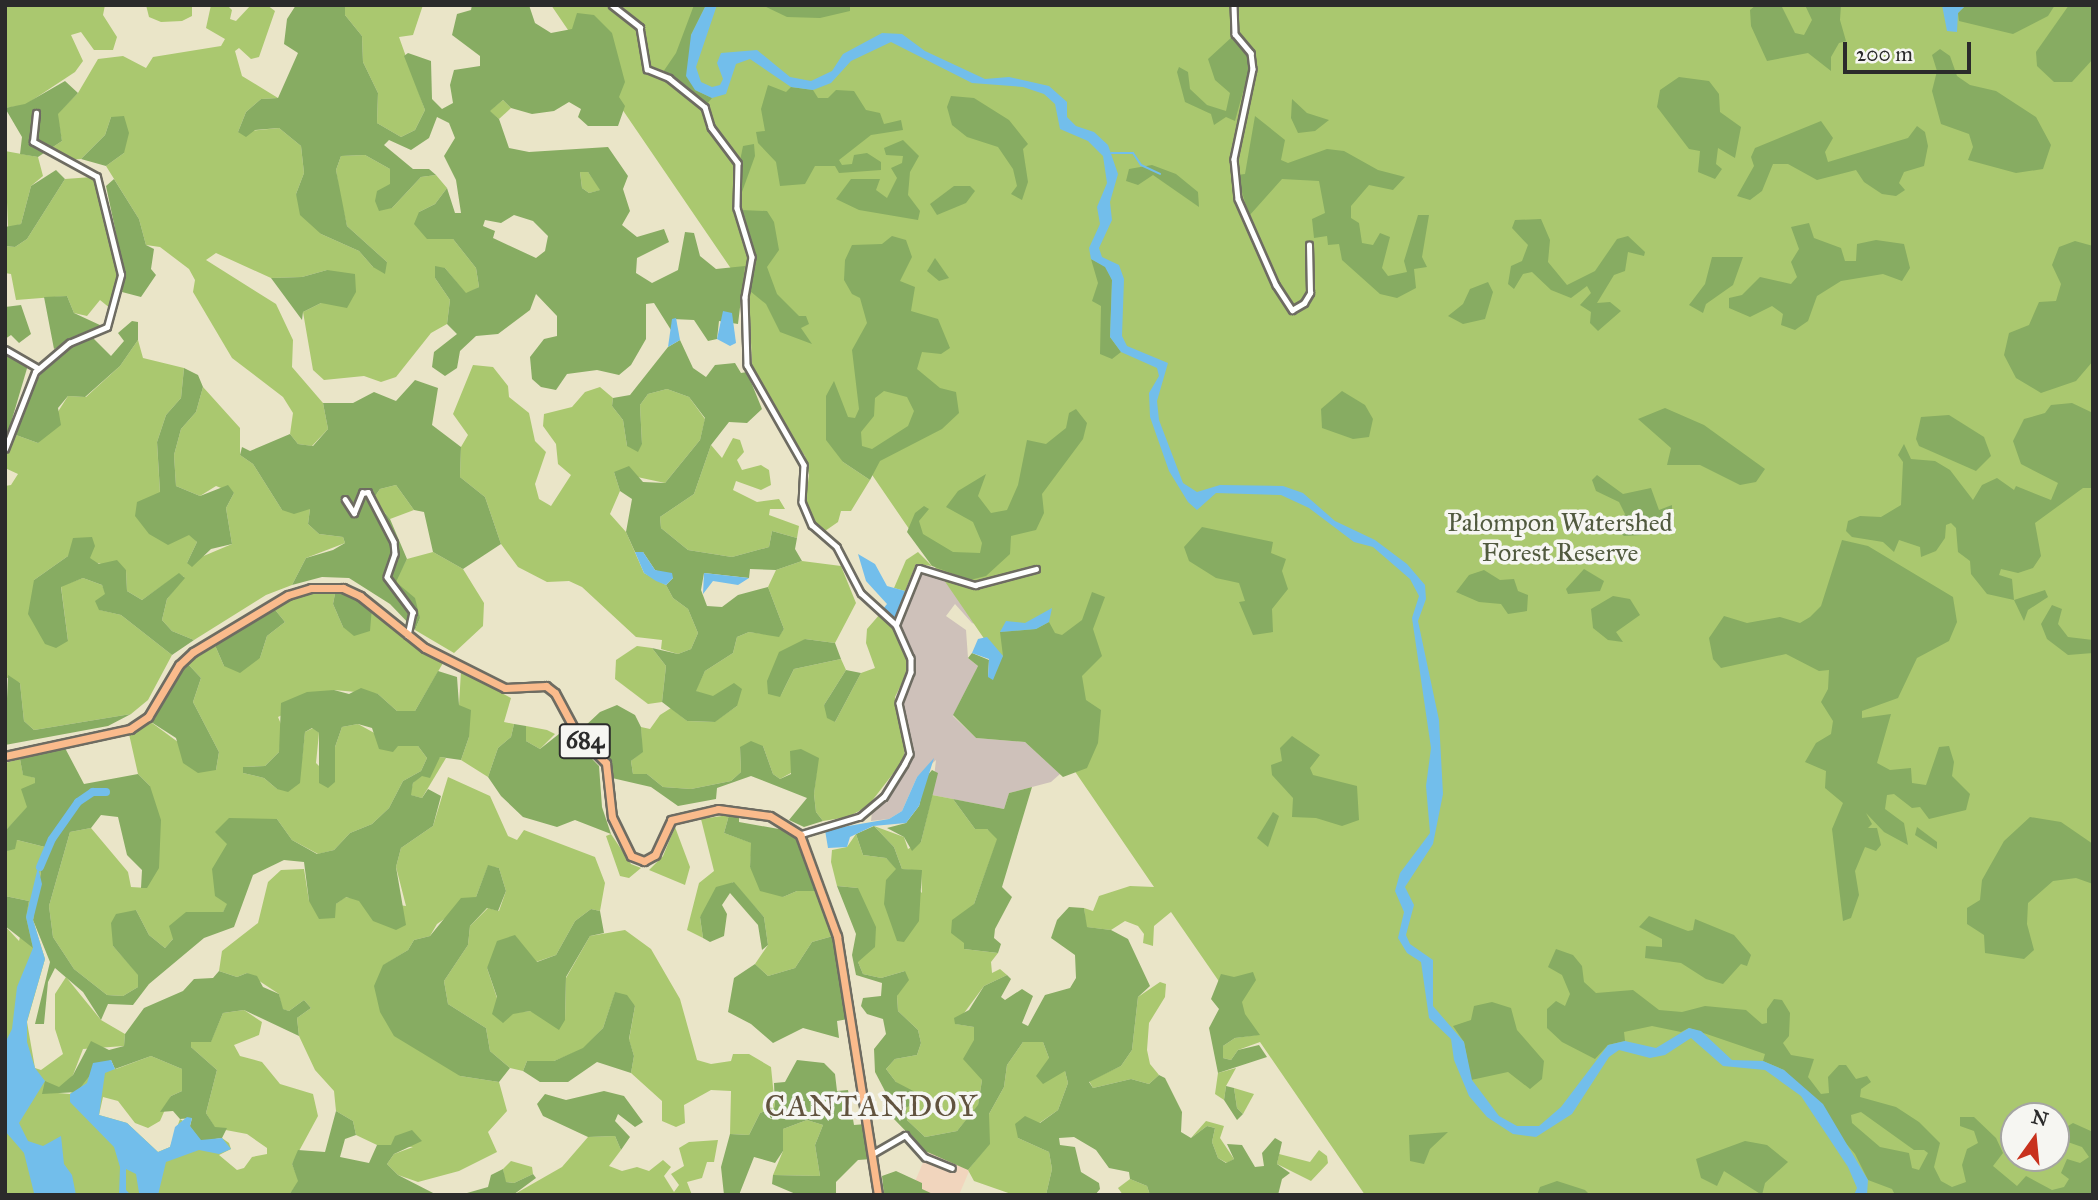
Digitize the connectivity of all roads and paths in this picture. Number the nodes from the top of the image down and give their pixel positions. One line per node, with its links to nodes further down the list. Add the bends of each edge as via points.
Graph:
1 (612, 5): 10 (street, via 640,27 647,69 669,78 705,107 711,127 738,163 737,208 752,257 745,297 747,365 804,465 802,502 812,525 836,547 861,593)
2 (1234, 5): 4 (street, via 1235,34 1251,53 1253,69 1234,159 1238,199 1292,310 1310,293)
3 (36, 113): 6 (street, via 33,142 97,177 121,275 107,327 69,343)
4 (1309, 245)
5 (5, 349): 6 (street)
6 (38, 368): 7 (street)
7 (5, 449)
8 (345, 499): 11 (street, via 354,513 362,494 368,492 394,542 387,578 414,612)
9 (1036, 569): 10 (street, via 975,585 919,568)
10 (896, 625): 13 (street, via 911,658 911,672 899,703 910,754 871,809 850,822)
11 (408, 636): 12 (highway, 684, via 377,607 342,588 299,591 193,652 179,665 148,717 130,729); 13 (highway, 684, via 505,688 541,684 552,689 577,734 606,763 612,818 626,850 638,860 654,855 671,820 718,809 770,816)
12 (5, 756)
13 (800, 835): 14 (highway, via 837,936)
14 (874, 1153): 15 (street, via 905,1135 925,1157); 16 (highway)
15 (953, 1168)
16 (878, 1195)

